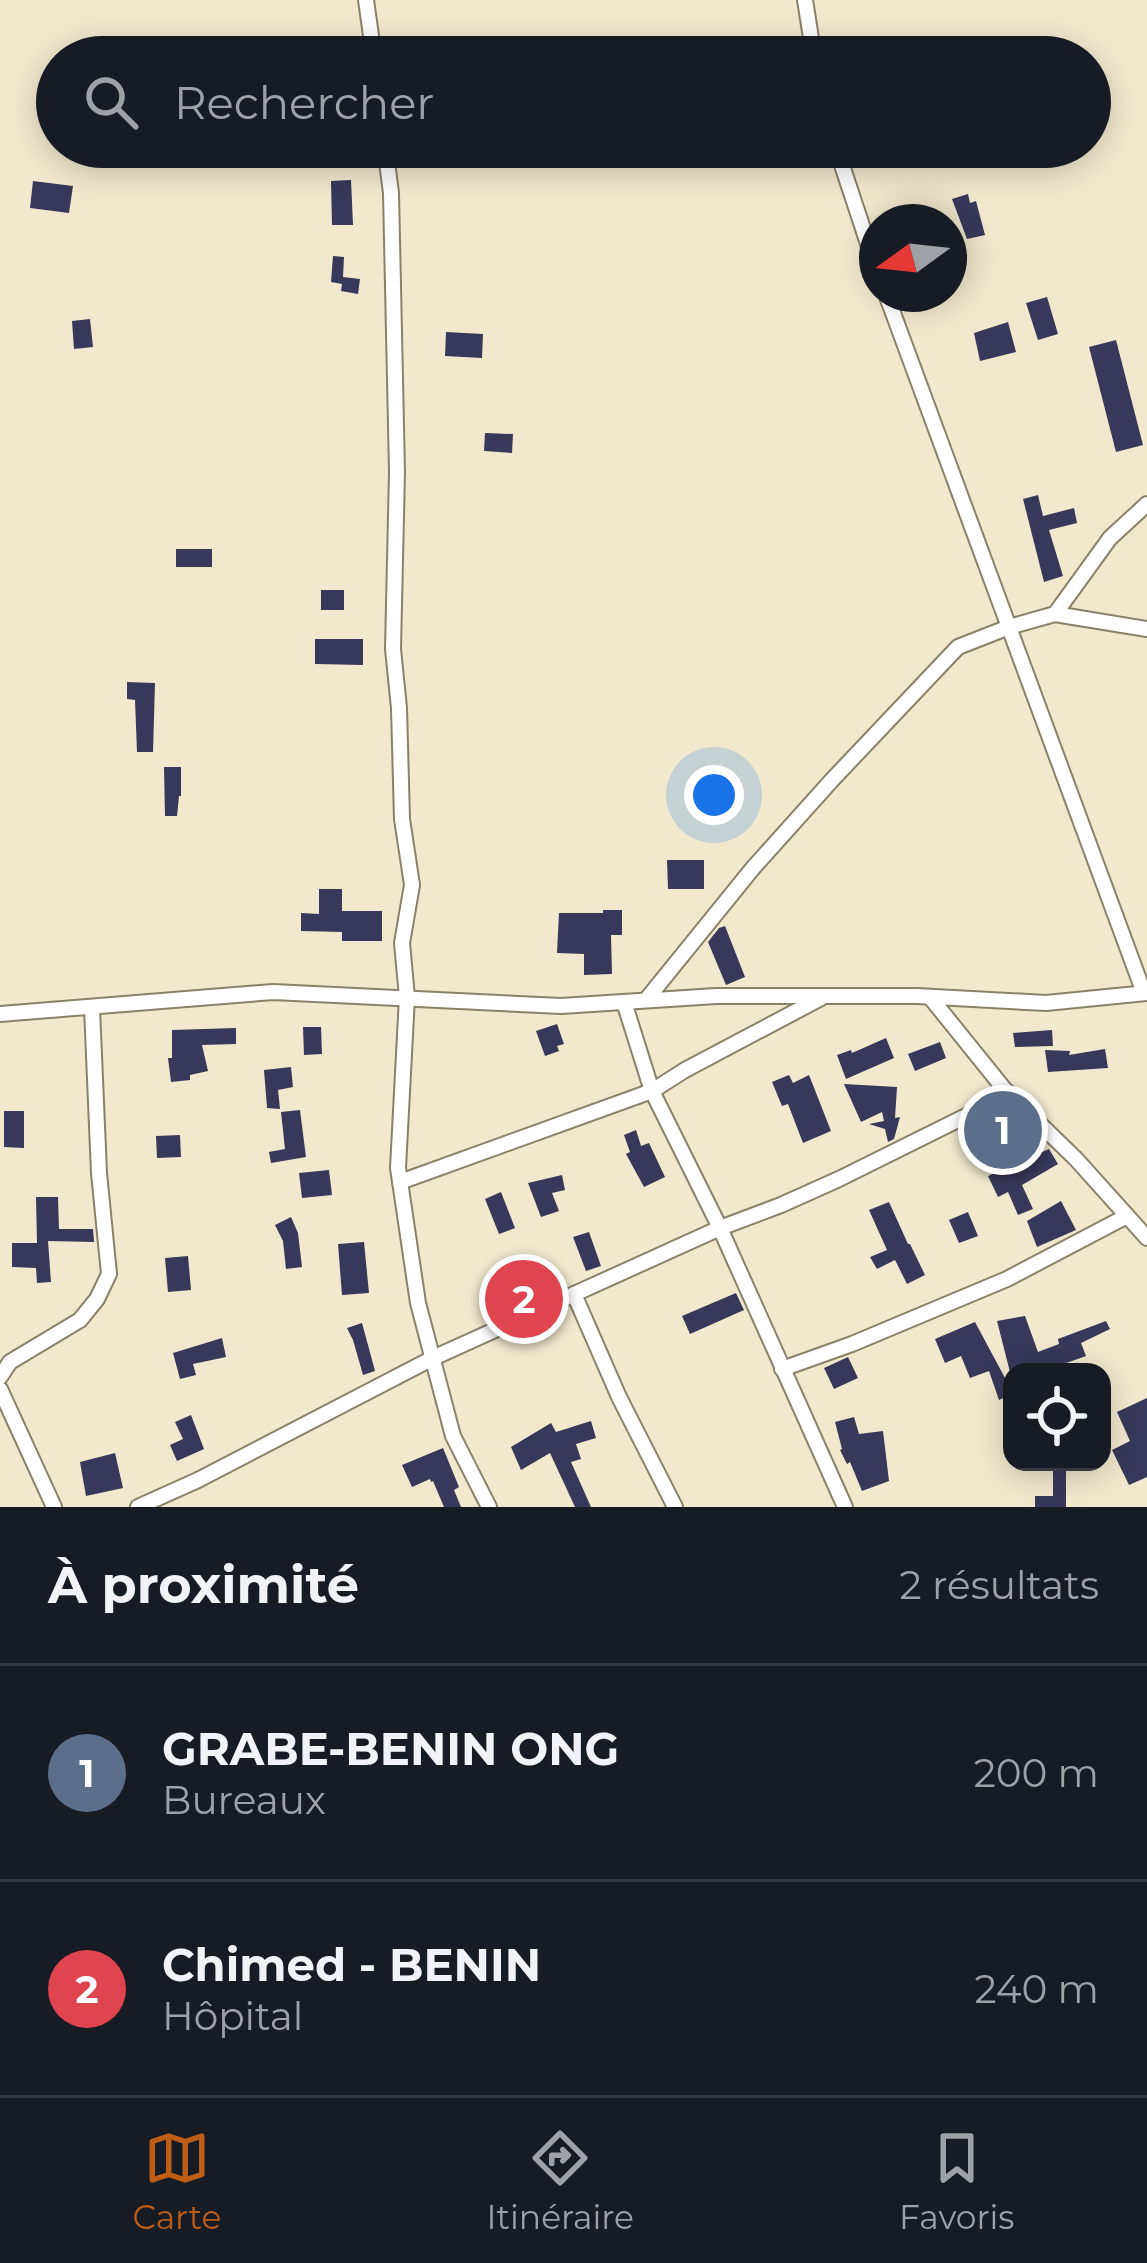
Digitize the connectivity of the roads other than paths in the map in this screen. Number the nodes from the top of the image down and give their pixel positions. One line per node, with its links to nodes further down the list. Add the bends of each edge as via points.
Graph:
1 (366, 0): 3 (street)
2 (805, 0): 4 (street)
3 (371, 36)
4 (811, 36)
5 (388, 168): 15 (street, via 398,472 393,649 412,885 402,943)
6 (843, 168): 7 (street)
7 (859, 217)
8 (893, 312): 12 (street)
9 (1147, 504): 10 (street, via 1110,538)
10 (1055, 614): 11 (street); 12 (street)
11 (1146, 626)
12 (1009, 627): 13 (street); 17 (street, via 958,647 753,868)
13 (1145, 993): 16 (street, via 1046,1003)
14 (826, 996): 16 (street); 17 (street); 22 (street)
15 (407, 997): 18 (street); 19 (street, via 273,992); 23 (street)
16 (930, 997): 21 (street)
17 (646, 1000): 18 (street)
18 (624, 1002): 22 (street)
19 (92, 1008): 20 (street); 30 (street, via 109,1274 80,1320 10,1362)
20 (0, 1014)
21 (1005, 1090): 24 (street); 25 (street, via 839,1179)
22 (652, 1091): 23 (street); 25 (street)
23 (400, 1182): 28 (street)
24 (1127, 1216): 26 (street); 29 (street, via 1007,1279)
25 (720, 1228): 27 (street); 29 (street)
26 (1147, 1238)
27 (574, 1294): 28 (street); 35 (street)
28 (433, 1358): 33 (street); 34 (street, via 453,1436)
29 (782, 1369): 36 (street)
30 (0, 1377)
31 (0, 1389): 32 (street)
32 (54, 1507)
33 (138, 1507)
34 (489, 1507)
35 (675, 1507)
36 (844, 1507)

